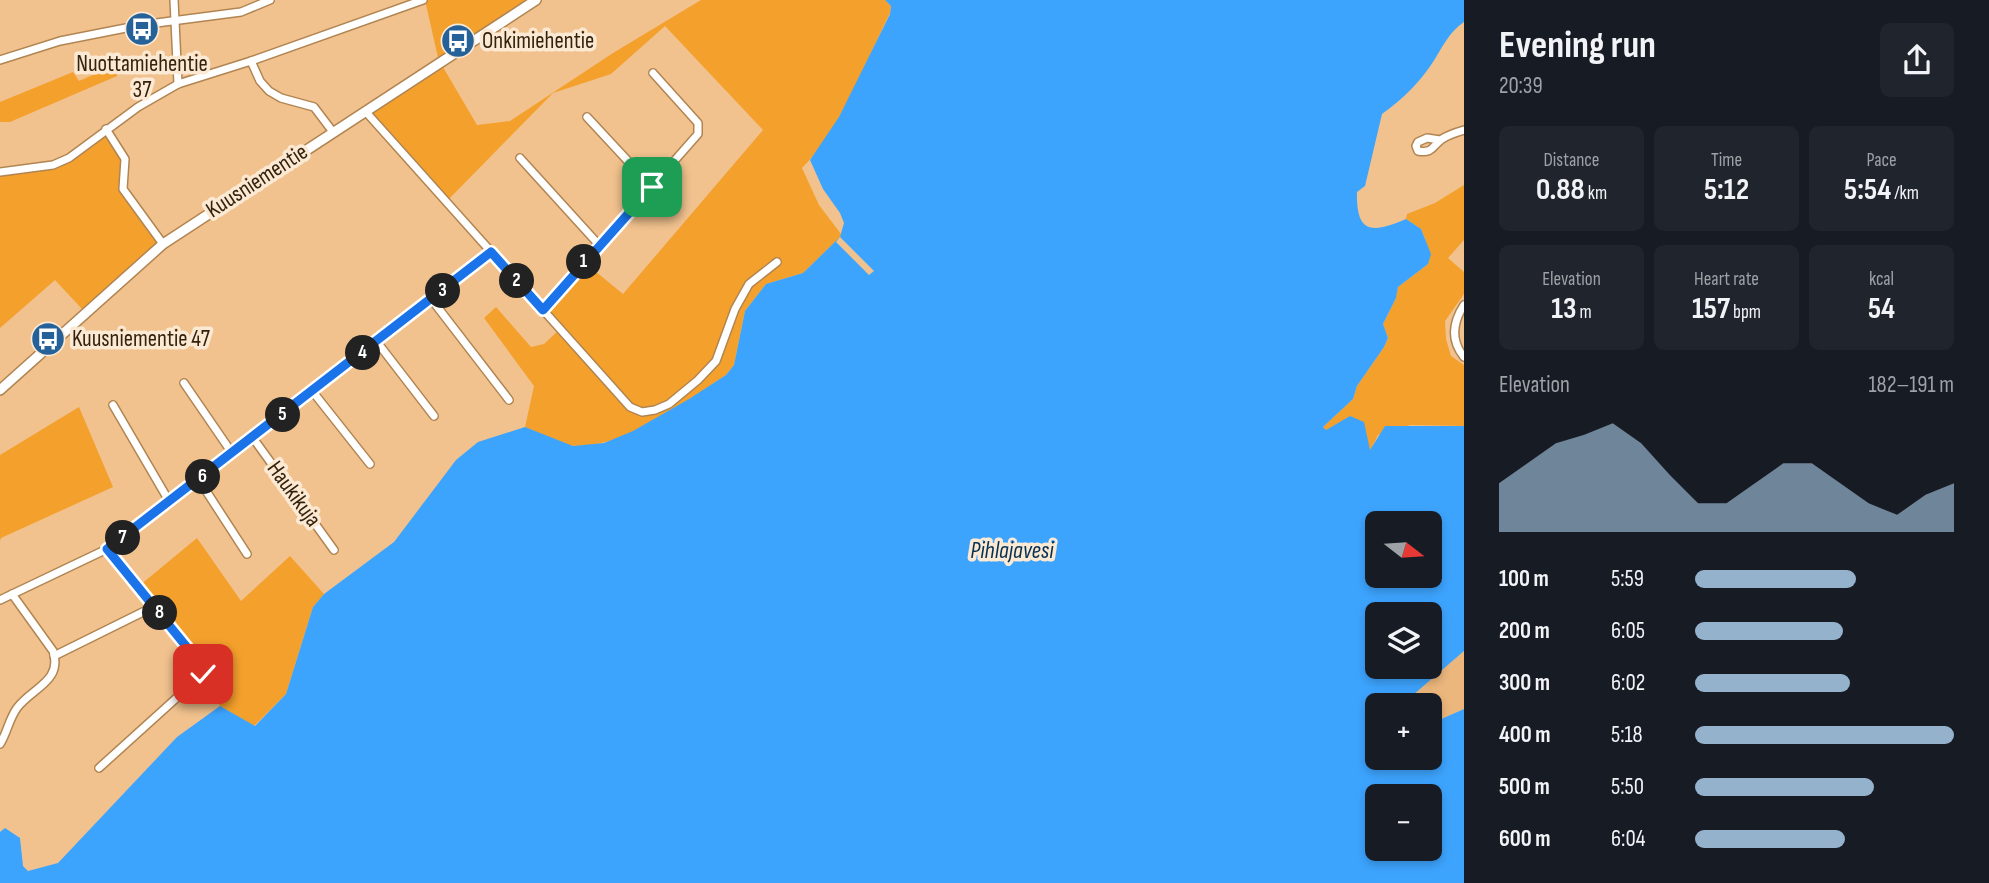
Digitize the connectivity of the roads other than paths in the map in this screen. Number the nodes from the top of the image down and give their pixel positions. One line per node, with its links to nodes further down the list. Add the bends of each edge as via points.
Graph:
1 (174, 0): 5 (street)
2 (271, 0): 5 (street, via 240,12)
3 (424, 0): 7 (street)
4 (536, 0): 10 (street, Kuusniementie)
5 (174, 21): 6 (street, via 60,41); 9 (street)
6 (0, 60)
7 (251, 61): 9 (street); 14 (street, via 269,91 314,107)
8 (653, 73): 18 (street, via 700,129)
9 (178, 84): 12 (street)
10 (366, 112): 14 (street, Kuusniementie); 21 (street)
11 (587, 117): 18 (street)
12 (106, 129): 17 (street, via 53,165); 19 (street, via 125,159 122,189)
13 (1464, 130): 15 (street)
14 (333, 132): 19 (street, Kuusniementie)
15 (1440, 140)
16 (520, 158): 20 (street)
17 (0, 172)
18 (652, 187): 20 (street)
19 (163, 244): 29 (street, Kuusniementie)
20 (600, 246): 25 (street)
21 (491, 252): 23 (street); 25 (street)
22 (777, 261): 25 (street, via 748,284 716,360 670,404 655,410 642,412 630,407)
23 (432, 300): 26 (street); 31 (street)
24 (1464, 305): 27 (street, via 1454,333)
25 (543, 310)
26 (377, 342): 30 (street); 33 (street)
27 (1464, 357)
28 (184, 383): 35 (street)
29 (0, 390)
30 (313, 391): 34 (street); 36 (street)
31 (509, 400)
32 (113, 405): 38 (street)
33 (434, 416)
34 (253, 438): 35 (street); 40 (street, Haukikuja)
35 (232, 453): 37 (street)
36 (370, 464)
37 (200, 480): 38 (street); 41 (street)
38 (169, 500): 39 (street)
39 (107, 549): 42 (street); 44 (street)
40 (334, 550)
41 (247, 554)
42 (12, 594): 43 (street); 45 (street)
43 (0, 600)
44 (155, 606): 45 (street); 47 (street, via 203,667 203,674)
45 (54, 656): 46 (street, via 51,679 15,710)
46 (0, 744)
47 (99, 768)

